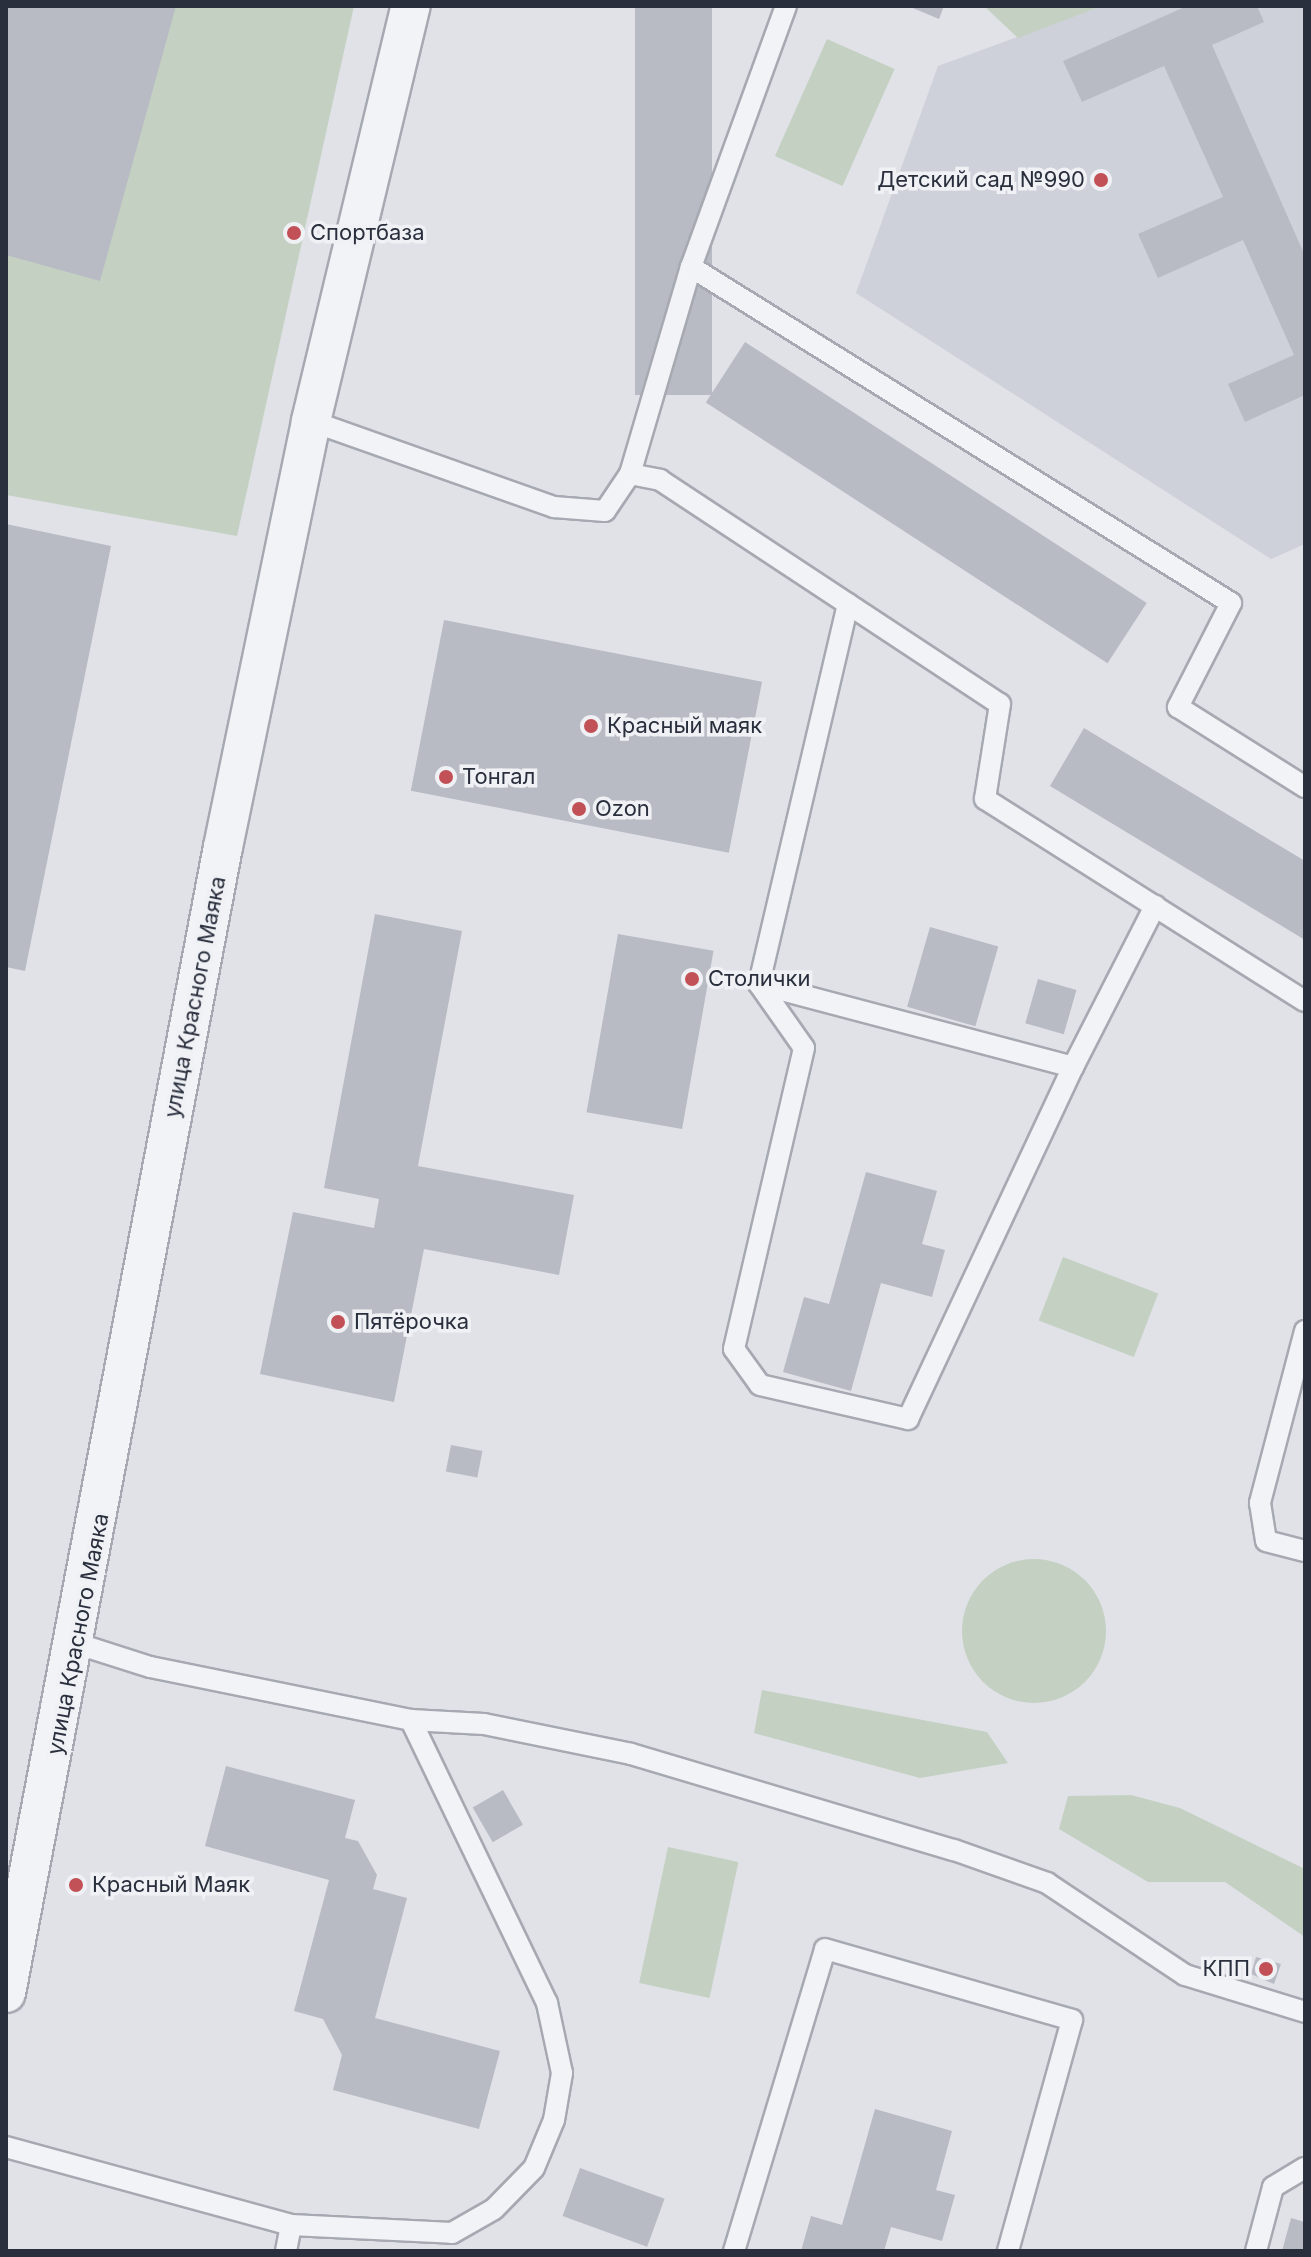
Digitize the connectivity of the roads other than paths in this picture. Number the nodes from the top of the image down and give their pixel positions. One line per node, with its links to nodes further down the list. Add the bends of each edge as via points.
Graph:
1 (411, 6): 4 (street, улица Красного Маяка)
2 (786, 6): 3 (lane)
3 (691, 267): 5 (lane); 7 (lane, via 1231,603 1178,707)
4 (311, 421): 5 (lane, via 554,507 605,511); 14 (street, улица Красного Маяка, via 221,861)
5 (630, 474): 6 (lane, via 660,480)
6 (848, 604): 8 (lane, via 1000,704 985,799); 9 (lane)
7 (1305, 787)
8 (1155, 906): 10 (lane); 11 (lane)
9 (759, 984): 11 (lane); 11 (lane, via 804,1048 734,1349 760,1385 908,1419)
10 (1305, 1001)
11 (1073, 1067)
12 (1305, 1331): 13 (lane, via 1260,1503 1266,1541)
13 (1305, 1551)
14 (78, 1644): 15 (lane, via 150,1667); 16 (street, улица Красного Маяка)
15 (411, 1720): 17 (lane, via 484,1724 631,1754 954,1850 1047,1883 1185,1975); 20 (lane, via 547,2003 562,2073 554,2120 534,2168 494,2209 452,2233)
16 (6, 1993)
17 (1305, 2012)
18 (6, 2147): 20 (lane)
19 (1305, 2168): 24 (lane, via 1273,2187)
20 (291, 2225): 21 (lane)
21 (286, 2251)
22 (734, 2251): 23 (lane, via 825,1949 1072,2020)
23 (1008, 2251)
24 (1256, 2251)

